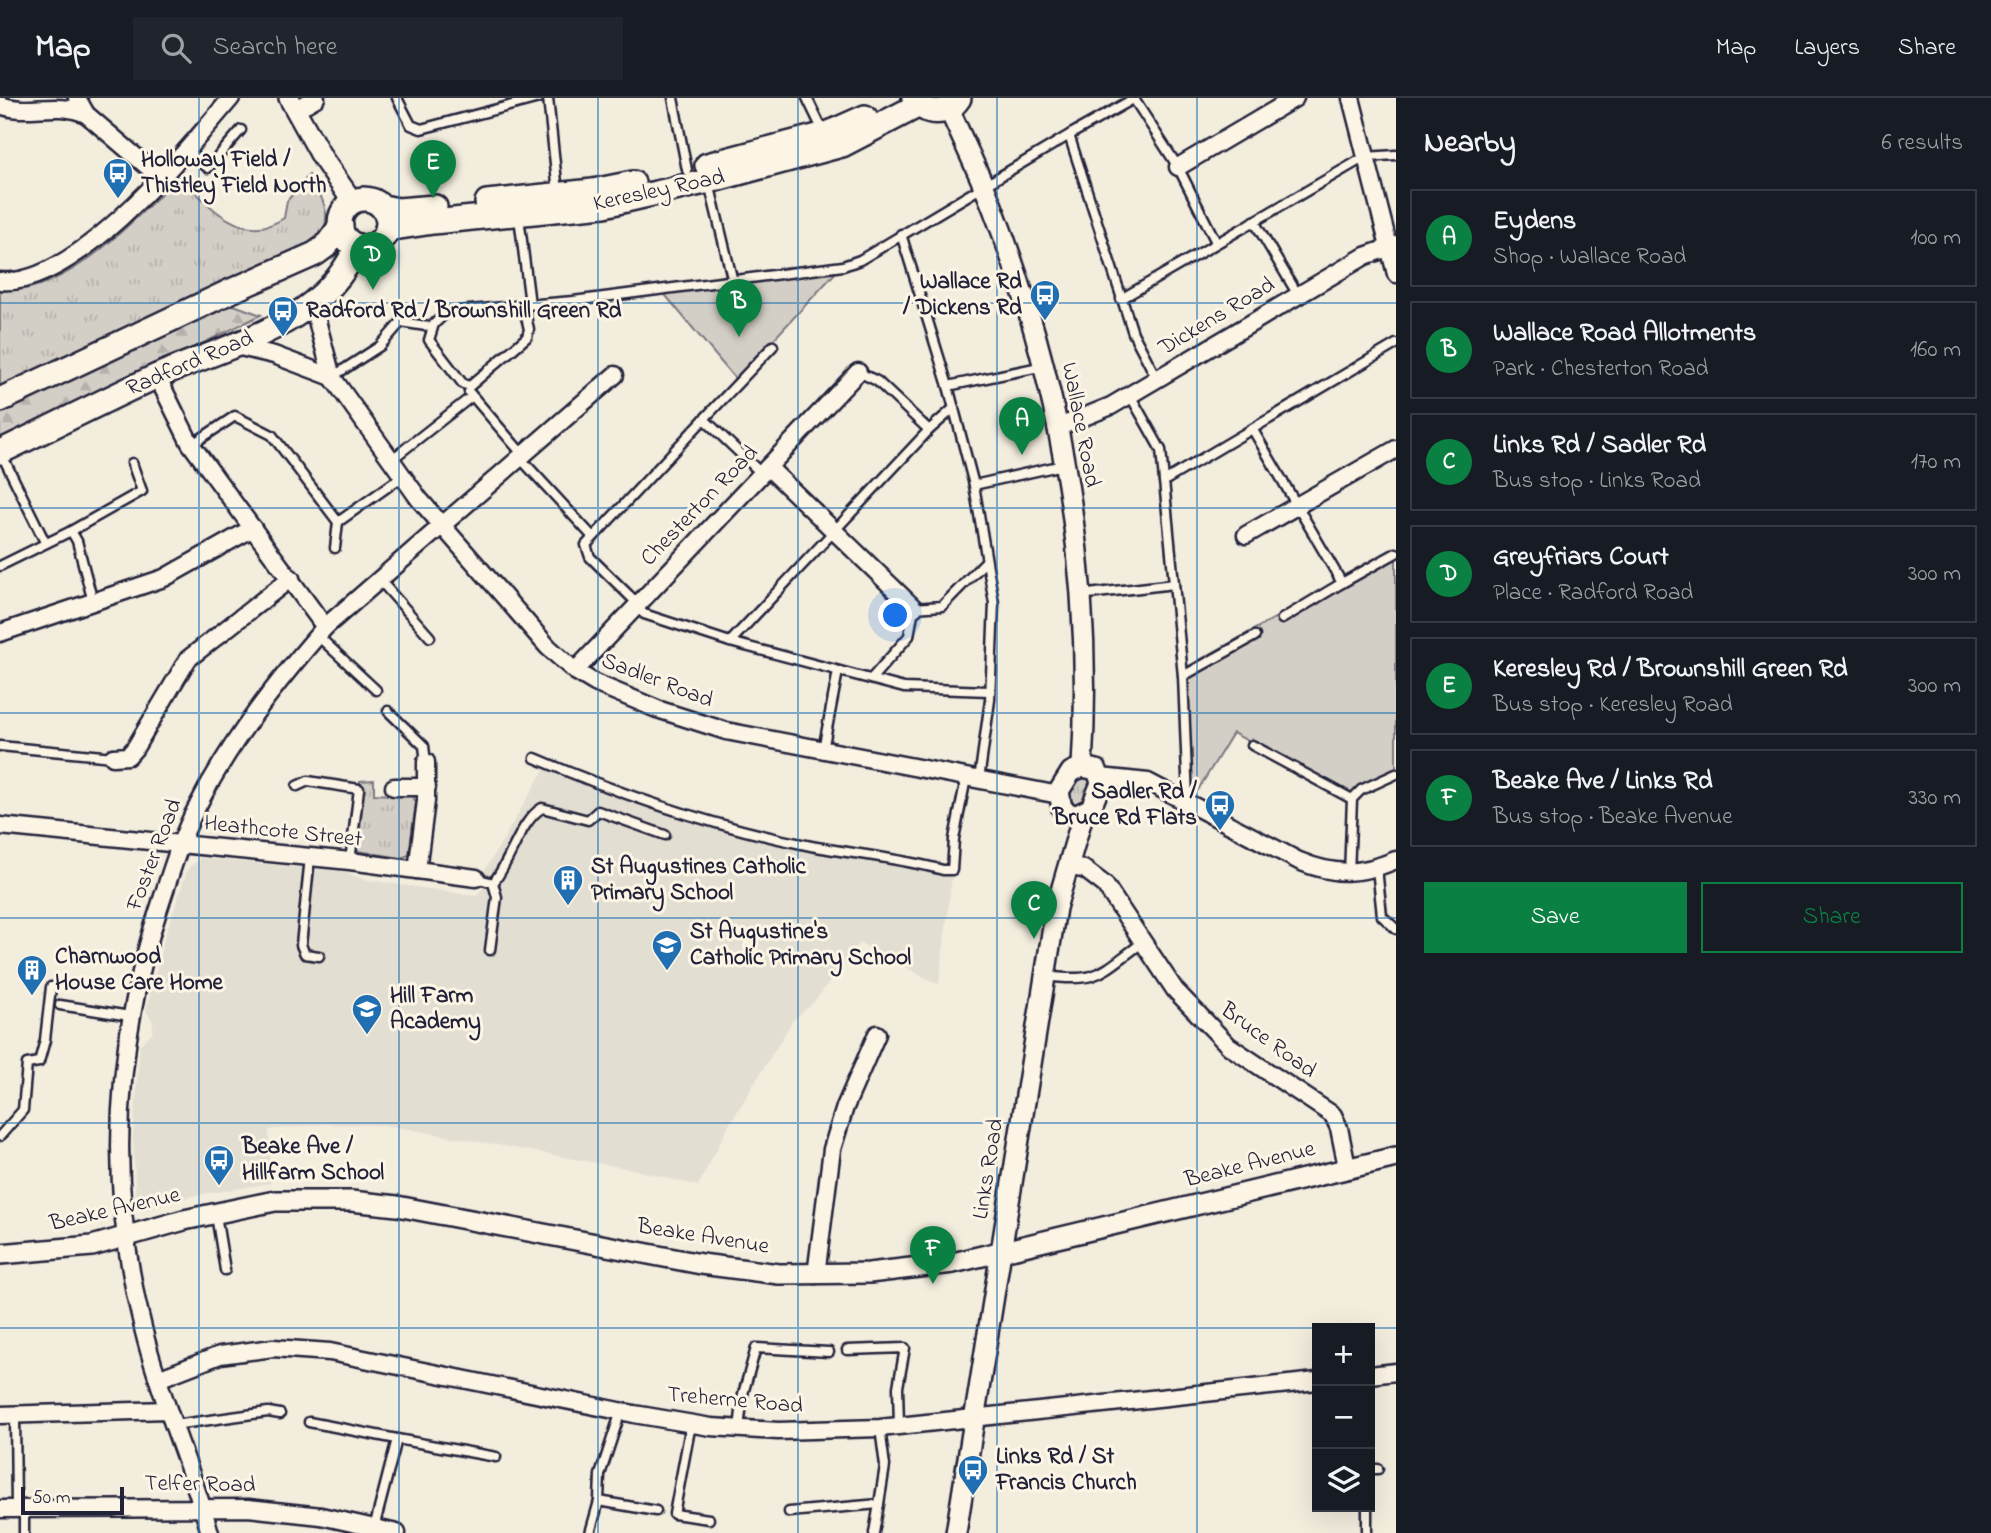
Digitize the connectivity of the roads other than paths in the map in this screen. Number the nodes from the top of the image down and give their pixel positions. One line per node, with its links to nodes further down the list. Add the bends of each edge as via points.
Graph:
1 (77, 98): 17 (street)
2 (232, 98): 21 (street)
3 (316, 98): 14 (street)
4 (397, 98): 5 (lane, via 411,125 421,129)
5 (539, 98)
6 (548, 98): 30 (lane)
7 (674, 98): 25 (lane)
8 (807, 98): 19 (lane)
9 (1295, 98): 24 (street)
10 (1352, 98): 23 (street)
11 (1132, 99): 20 (lane); 24 (lane)
12 (910, 100): 15 (main road, via 929,111); 19 (main road, Keresley Road); 27 (main road, Keresley Road, via 842,145)
13 (50, 102): 16 (street, via 14,110); 17 (street)
14 (292, 104): 31 (street)
15 (954, 104): 29 (street, Wallace Road)
16 (0, 105)
17 (86, 114): 26 (street)
18 (241, 130): 21 (lane, via 208,168)
19 (825, 134): 25 (main road, Keresley Road)
20 (1071, 134): 29 (lane); 44 (lane, via 1075,160)
21 (187, 150): 26 (street)
22 (1396, 155): 23 (lane)
23 (1364, 157): 34 (lane); 39 (street)
24 (1178, 167): 37 (lane)
25 (687, 170): 28 (main road, Keresley Road)
26 (162, 179): 41 (street, via 77,253 31,276)
27 (709, 181): 28 (main road, Keresley Road); 42 (lane)
28 (657, 185): 30 (main road, Keresley Road); 32 (main road, Keresley Road, via 604,205)
29 (982, 185): 36 (lane); 51 (street, Wallace Road, via 1005,240)
30 (558, 194): 33 (main road, Keresley Road, via 429,208)
31 (352, 201): 33 (main road, via 373,200); 35 (main road, via 345,208)
32 (519, 214): 33 (main road, Keresley Road); 46 (lane)
33 (385, 218): 38 (main road, via 376,243)
34 (1254, 221): 37 (lane); 43 (lane)
35 (341, 226): 38 (main road, via 347,240); 61 (main road, Radford Road, via 315,254)
36 (901, 234): 42 (lane, via 843,266); 58 (lane)
37 (1216, 242): 44 (lane)
38 (357, 246): 45 (main road, Radford Road, via 346,267)
39 (1392, 246): 40 (street); 43 (street, Dickens Road, via 1364,256)
40 (1396, 274)
41 (0, 281)
42 (733, 282): 46 (lane)
43 (1298, 295): 56 (street, Dickens Road)
44 (1121, 299): 56 (lane, via 1140,352)
45 (309, 305): 49 (main road, Radford Road); 55 (street, Sadler Road)
46 (526, 305): 47 (lane, via 447,312); 57 (lane, via 527,337)
47 (432, 327): 55 (lane, via 401,322 380,346); 57 (lane, via 429,340)
48 (1396, 344): 66 (lane)
49 (236, 346): 54 (main road, Radford Road); 55 (street)
50 (773, 346): 63 (lane)
51 (1044, 366): 58 (lane); 64 (street, Wallace Road)
52 (858, 372): 65 (lane, via 877,381); 74 (street, Chesterton Road)
53 (615, 375): 70 (street, Foster Road)
54 (157, 376): 67 (street); 69 (main road, Radford Road)
55 (332, 377): 71 (street, Sadler Road)
56 (1157, 379): 59 (street, Dickens Road)
57 (466, 386): 60 (lane)
58 (948, 386): 62 (lane)
59 (1130, 395): 64 (street, Dickens Road); 76 (lane, via 1161,450)
60 (471, 397): 70 (lane); 71 (lane)
61 (0, 400)
62 (954, 408): 65 (lane); 77 (lane)
63 (704, 419): 74 (lane); 85 (lane)
64 (1059, 427): 73 (street, Wallace Road)
65 (929, 430): 83 (lane)
66 (1253, 430): 76 (lane); 78 (lane)
67 (191, 445): 79 (lane, via 234,415 263,430 272,435); 80 (street)
68 (1396, 449): 78 (street)
69 (0, 452): 86 (lane)
70 (522, 458): 81 (street, Foster Road); 85 (lane)
71 (391, 460): 75 (street, Sadler Road)
72 (132, 463): 82 (lane, via 142,491)
73 (1065, 465): 77 (lane); 95 (street, Wallace Road)
74 (765, 471): 83 (street); 97 (street, Chesterton Road)
75 (403, 476): 79 (lane); 81 (street, Sadler Road)
76 (1164, 481): 94 (lane)
77 (974, 485): 89 (lane)
78 (1297, 506): 84 (street); 93 (lane)
79 (338, 522): 87 (lane)
80 (253, 528): 92 (street); 96 (street, via 164,578)
81 (442, 528): 91 (street, Foster Road); 105 (street, Sadler Road, via 548,648)
82 (71, 531): 86 (lane); 96 (lane)
83 (835, 531): 98 (street); 104 (lane)
84 (1246, 535)
85 (592, 536): 97 (lane, via 586,545 590,557)
86 (45, 542): 90 (lane)
87 (335, 548)
88 (1396, 553): 93 (lane)
89 (986, 561): 98 (lane, via 942,606); 110 (lane, via 995,620)
90 (0, 566)
91 (378, 578): 100 (street, Foster Road); 103 (lane)
92 (291, 579): 100 (street); 115 (street, via 188,659 135,748 128,756)
93 (1342, 583): 99 (lane)
94 (1174, 584): 95 (lane); 107 (lane)
95 (1080, 595): 118 (street, Wallace Road)
96 (93, 601): 101 (street)
97 (637, 605): 104 (lane, via 643,614); 105 (street, Chesterton Road)
98 (915, 608): 108 (lane, via 909,636)
99 (1282, 619)
100 (321, 631): 109 (lane); 131 (street, Foster Road, via 241,731 196,808)
101 (0, 633)
102 (1255, 636): 107 (lane)
103 (430, 637)
104 (730, 642): 106 (lane)
105 (575, 671): 114 (street, Sadler Road, via 657,709 726,731)
106 (838, 671): 108 (lane); 114 (lane)
107 (1183, 676): 127 (lane)
108 (871, 679): 110 (lane, via 904,688)
109 (376, 690)
110 (989, 691): 121 (lane)
111 (388, 711): 117 (lane, via 424,746)
112 (1252, 745): 126 (lane)
113 (0, 746): 115 (lane)
114 (823, 750): 121 (street, Sadler Road)
115 (113, 757)
116 (535, 758): 121 (lane, via 702,820 952,870 954,839)
117 (426, 762): 124 (street)
118 (1082, 767): 120 (street, via 1097,770); 125 (street, via 1067,777)
119 (1396, 774): 126 (lane)
120 (1100, 777): 127 (street, via 1148,782); 128 (street, via 1096,801)
121 (972, 779): 125 (street, Sadler Road)
122 (297, 786): 134 (lane, via 308,781 359,789)
123 (394, 787): 124 (street)
124 (427, 787): 137 (street)
125 (1059, 795): 128 (street, via 1066,813)
126 (1352, 799): 138 (lane)
127 (1188, 801): 138 (street, via 1298,861)
128 (1083, 814): 135 (street, Links Road)
129 (0, 827): 131 (street, Heathcote Street)
130 (665, 835): 140 (lane, via 598,811 589,820 542,808 525,825 507,867)
131 (181, 844): 132 (street, Heathcote Street); 148 (street, Foster Road, via 147,941)
132 (310, 857): 134 (street, Heathcote Street); 144 (lane, via 301,949)
133 (1396, 860): 136 (street)
134 (350, 861): 137 (street, Heathcote Street)
135 (1067, 867): 142 (street, Bruce Road, via 1084,869 1105,885); 145 (street, Links Road)
136 (1377, 868): 138 (street); 141 (lane, via 1382,916)
137 (417, 870): 139 (street, Heathcote Street)
138 (1349, 874)
139 (477, 878): 140 (lane)
140 (493, 883): 143 (lane, via 497,897)
141 (1396, 929)
142 (1142, 943): 145 (lane, via 1094,977); 154 (street, Bruce Road, via 1175,990 1229,1046 1333,1115)
143 (489, 950)
144 (319, 956)
145 (1045, 976): 157 (street, Links Road)
146 (51, 987): 151 (lane, via 39,1062)
147 (60, 1005): 148 (lane)
148 (130, 1016): 156 (street, Foster Road, via 119,1098)
149 (877, 1034): 160 (street, via 832,1149)
150 (18, 1055): 151 (lane)
151 (27, 1064): 152 (lane, via 23,1110)
152 (0, 1136)
153 (1396, 1157): 154 (street, Beake Avenue)
154 (1347, 1167): 157 (street, Beake Avenue)
155 (215, 1212): 156 (street, Beake Avenue); 159 (lane); 160 (street, Beake Avenue, via 275,1201 351,1201 701,1264)
156 (126, 1237): 158 (street, Beake Avenue, via 92,1246); 165 (street, Foster Road, via 138,1307)
157 (1002, 1251): 160 (street, Beake Avenue, via 926,1269); 171 (street, Links Road)
158 (0, 1254)
159 (225, 1270)
160 (816, 1275)
161 (847, 1350): 174 (lane, via 905,1348 898,1387)
162 (829, 1352): 176 (lane, via 756,1348)
163 (1396, 1372): 164 (street)
164 (1375, 1374)
165 (158, 1379): 167 (street, Treherne Road, via 220,1354 273,1348 330,1352); 170 (street, Foster Road)
166 (1312, 1382): 171 (street, Treherne Road)
167 (621, 1411): 173 (street, Treherne Road); 179 (lane, via 600,1475)
168 (279, 1414): 170 (lane)
169 (8, 1415): 170 (street); 182 (lane)
170 (171, 1418): 181 (street, Foster Road)
171 (975, 1419): 174 (street, Treherne Road); 193 (street, Links Road)
172 (309, 1422): 177 (lane)
173 (691, 1424): 176 (street, Treherne Road); 186 (lane, via 674,1514)
174 (899, 1426): 175 (street, Treherne Road)
175 (880, 1428): 176 (street, Treherne Road); 180 (lane, via 885,1466)
176 (739, 1429)
177 (397, 1439): 178 (lane); 187 (lane)
178 (496, 1457)
179 (599, 1501): 183 (lane); 191 (lane)
180 (879, 1504): 184 (lane); 192 (lane)
181 (203, 1507): 182 (street, Telfer Road); 187 (street, Telfer Road, via 284,1511); 189 (street, Foster Road)
182 (13, 1509): 188 (lane)
183 (656, 1511)
184 (789, 1512)
185 (1367, 1512): 194 (lane)
186 (709, 1519)
187 (374, 1528): 190 (street, Telfer Road)
188 (24, 1533)
189 (210, 1533)
190 (397, 1533)
191 (590, 1533)
192 (874, 1533)
193 (956, 1533)
194 (1367, 1533)

